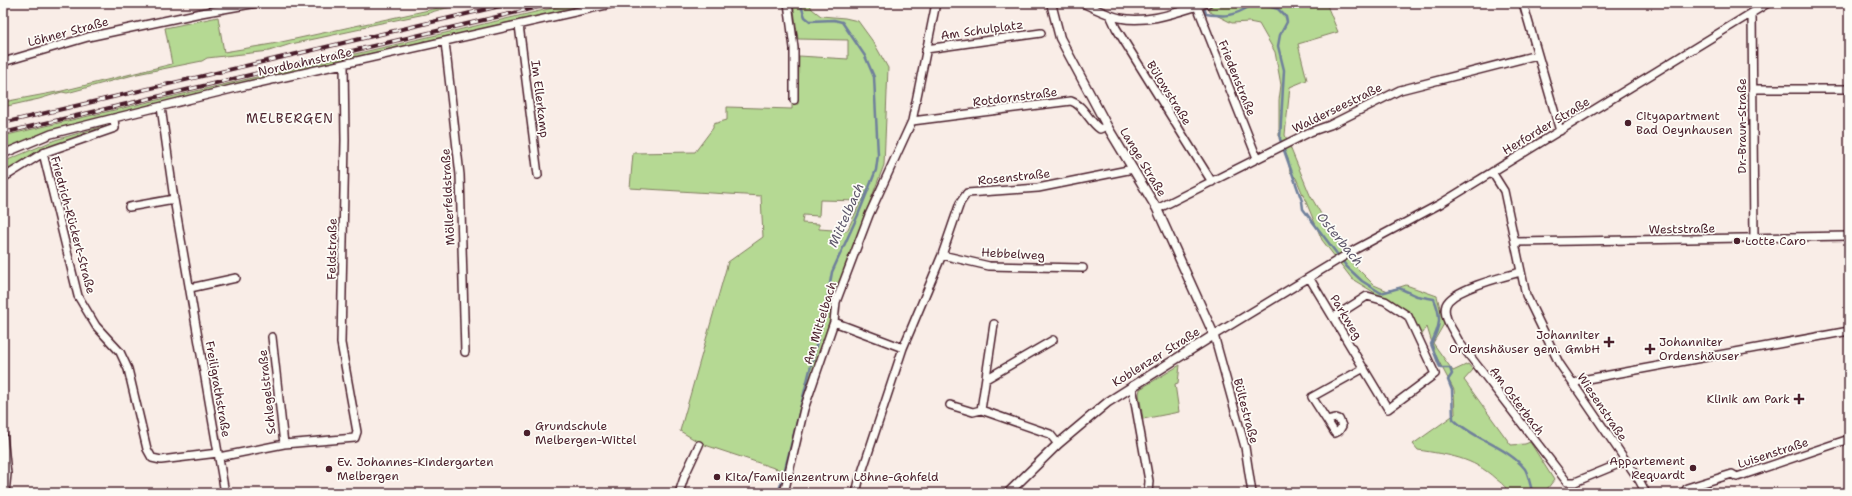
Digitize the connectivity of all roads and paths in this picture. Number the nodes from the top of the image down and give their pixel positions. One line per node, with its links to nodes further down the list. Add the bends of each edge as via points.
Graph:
1 (257, 3): 17 (street, Löhner Straße, via 201,12 88,37)
2 (615, 3): 12 (street, Nordbahnstraße)
3 (788, 3): 21 (street, via 794,48)
4 (936, 3): 15 (street, Am Mittelbach)
5 (1051, 3): 25 (street, Lange Straße, via 1060,38)
6 (1082, 3): 11 (street)
7 (1523, 3): 16 (street)
8 (1768, 3): 10 (street, Herforder Straße)
9 (1202, 5): 11 (street, via 1144,19 1128,19); 29 (street, Friedenstraße)
10 (1752, 13): 19 (street, Dr.-Braun-Straße); 26 (street, Herforder Straße)
11 (1110, 14): 34 (street, Bülowstraße, via 1116,28)
12 (519, 25): 14 (street, Nordbahnstraße); 32 (street, Im Ellerkamp)
13 (1041, 33): 15 (street, Am Schulplatz)
14 (445, 42): 18 (street, Nordbahnstraße); 56 (street, Möllerfeldstraße, via 460,175)
15 (926, 49): 24 (street, Am Mittelbach)
16 (1537, 55): 26 (street); 29 (street, Walderseestraße, via 1400,90)
17 (3, 62)
18 (344, 65): 22 (street, Nordbahnstraße); 64 (street, Feldstraße, via 342,342)
19 (1753, 89): 20 (street); 39 (street, Dr.-Braun-Straße)
20 (1849, 89)
21 (794, 100)
22 (161, 107): 23 (street, Nordbahnstraße); 35 (street, Freiligrathstraße)
23 (114, 118): 27 (street, Friedrich-Rückert-Straße, via 115,128); 28 (street, Nordbahnstraße, via 51,134)
24 (912, 121): 25 (street, Rotdornstraße, via 1071,101 1078,103 1093,124 1100,129); 49 (street, Am Mittelbach, via 869,215 836,302)
25 (1107, 126): 30 (street, Lange Straße)
26 (1560, 131): 31 (street, Herforder Straße)
27 (43, 153): 33 (street, Friedrich-Rückert-Straße); 70 (street, Friedrich-Rückert-Straße, via 78,296 96,326 120,352 128,369 152,458 162,460)
28 (3, 154)
29 (1257, 158): 34 (street, Walderseestraße)
30 (1133, 169): 37 (street, Lange Straße); 41 (street, Rosenstraße, via 1038,188 967,193 960,203)
31 (1492, 172): 40 (street, Wiesenstraße, via 1504,191); 42 (street, Herforder Straße)
32 (538, 175)
33 (3, 178)
34 (1212, 182): 37 (street, Walderseestraße)
35 (174, 199): 36 (street); 47 (street, Freiligrathstraße)
36 (129, 206)
37 (1157, 209): 52 (street, Lange Straße)
38 (1849, 236): 39 (street, Weststraße)
39 (1754, 239): 40 (street, Weststraße)
40 (1516, 242): 44 (street, Wiesenstraße)
41 (942, 255): 43 (street, Hebbelweg, via 989,266); 55 (street, Rosenstraße)
42 (1333, 264): 46 (street, Koblenzer Straße)
43 (1083, 268)
44 (1522, 272): 59 (street, Wiesenstraße, via 1526,295 1559,362); 71 (street, Am Osterbach, via 1492,279 1451,298 1446,305 1446,316 1459,342 1567,482 1575,482)
45 (236, 278): 47 (street)
46 (1310, 279): 48 (street, Parkweg); 52 (street, Koblenzer Straße)
47 (190, 288): 70 (street, Freiligrathstraße)
48 (1334, 316): 57 (street, Parkweg); 57 (street, Parkweg, via 1367,296 1385,301 1408,316 1436,374 1388,408)
49 (834, 322): 55 (street); 75 (street, Am Mittelbach, via 804,409)
50 (994, 324): 58 (street)
51 (1849, 331): 59 (street, via 1582,380)
52 (1214, 335): 60 (street, Koblenzer Straße); 79 (street, Bültestraße, via 1244,447)
53 (272, 337): 67 (street, Schlegelstraße)
54 (1053, 340): 58 (street)
55 (904, 348): 76 (street, Rosenstraße)
56 (465, 352)
57 (1364, 368): 63 (street, via 1312,396)
58 (986, 379): 62 (street)
59 (1573, 384): 71 (street, Wiesenstraße)
60 (1132, 386): 68 (street, Koblenzer Straße, via 1098,410); 78 (street, via 1149,481)
61 (950, 405): 62 (street, via 973,412)
62 (981, 410): 68 (street, via 1050,434)
63 (1327, 420)
64 (357, 432): 67 (street, Friedrich-Rückert-Straße, via 356,438)
65 (3, 435): 72 (street, via 7,474)
66 (1849, 439): 81 (street, Luisenstraße, via 1737,477 1732,474 1687,488)
67 (284, 444): 70 (street, Friedrich-Rückert-Straße)
68 (1058, 444): 77 (street, Koblenzer Straße)
69 (699, 445): 74 (street)
70 (218, 455): 73 (street, Freiligrathstraße)
71 (1626, 461): 80 (street, Wiesenstraße)
72 (5, 493)
73 (225, 493)
74 (679, 493)
75 (784, 493)
76 (856, 493)
77 (1008, 493)
78 (1148, 493)
79 (1252, 493)
80 (1646, 493)
81 (1684, 493)

